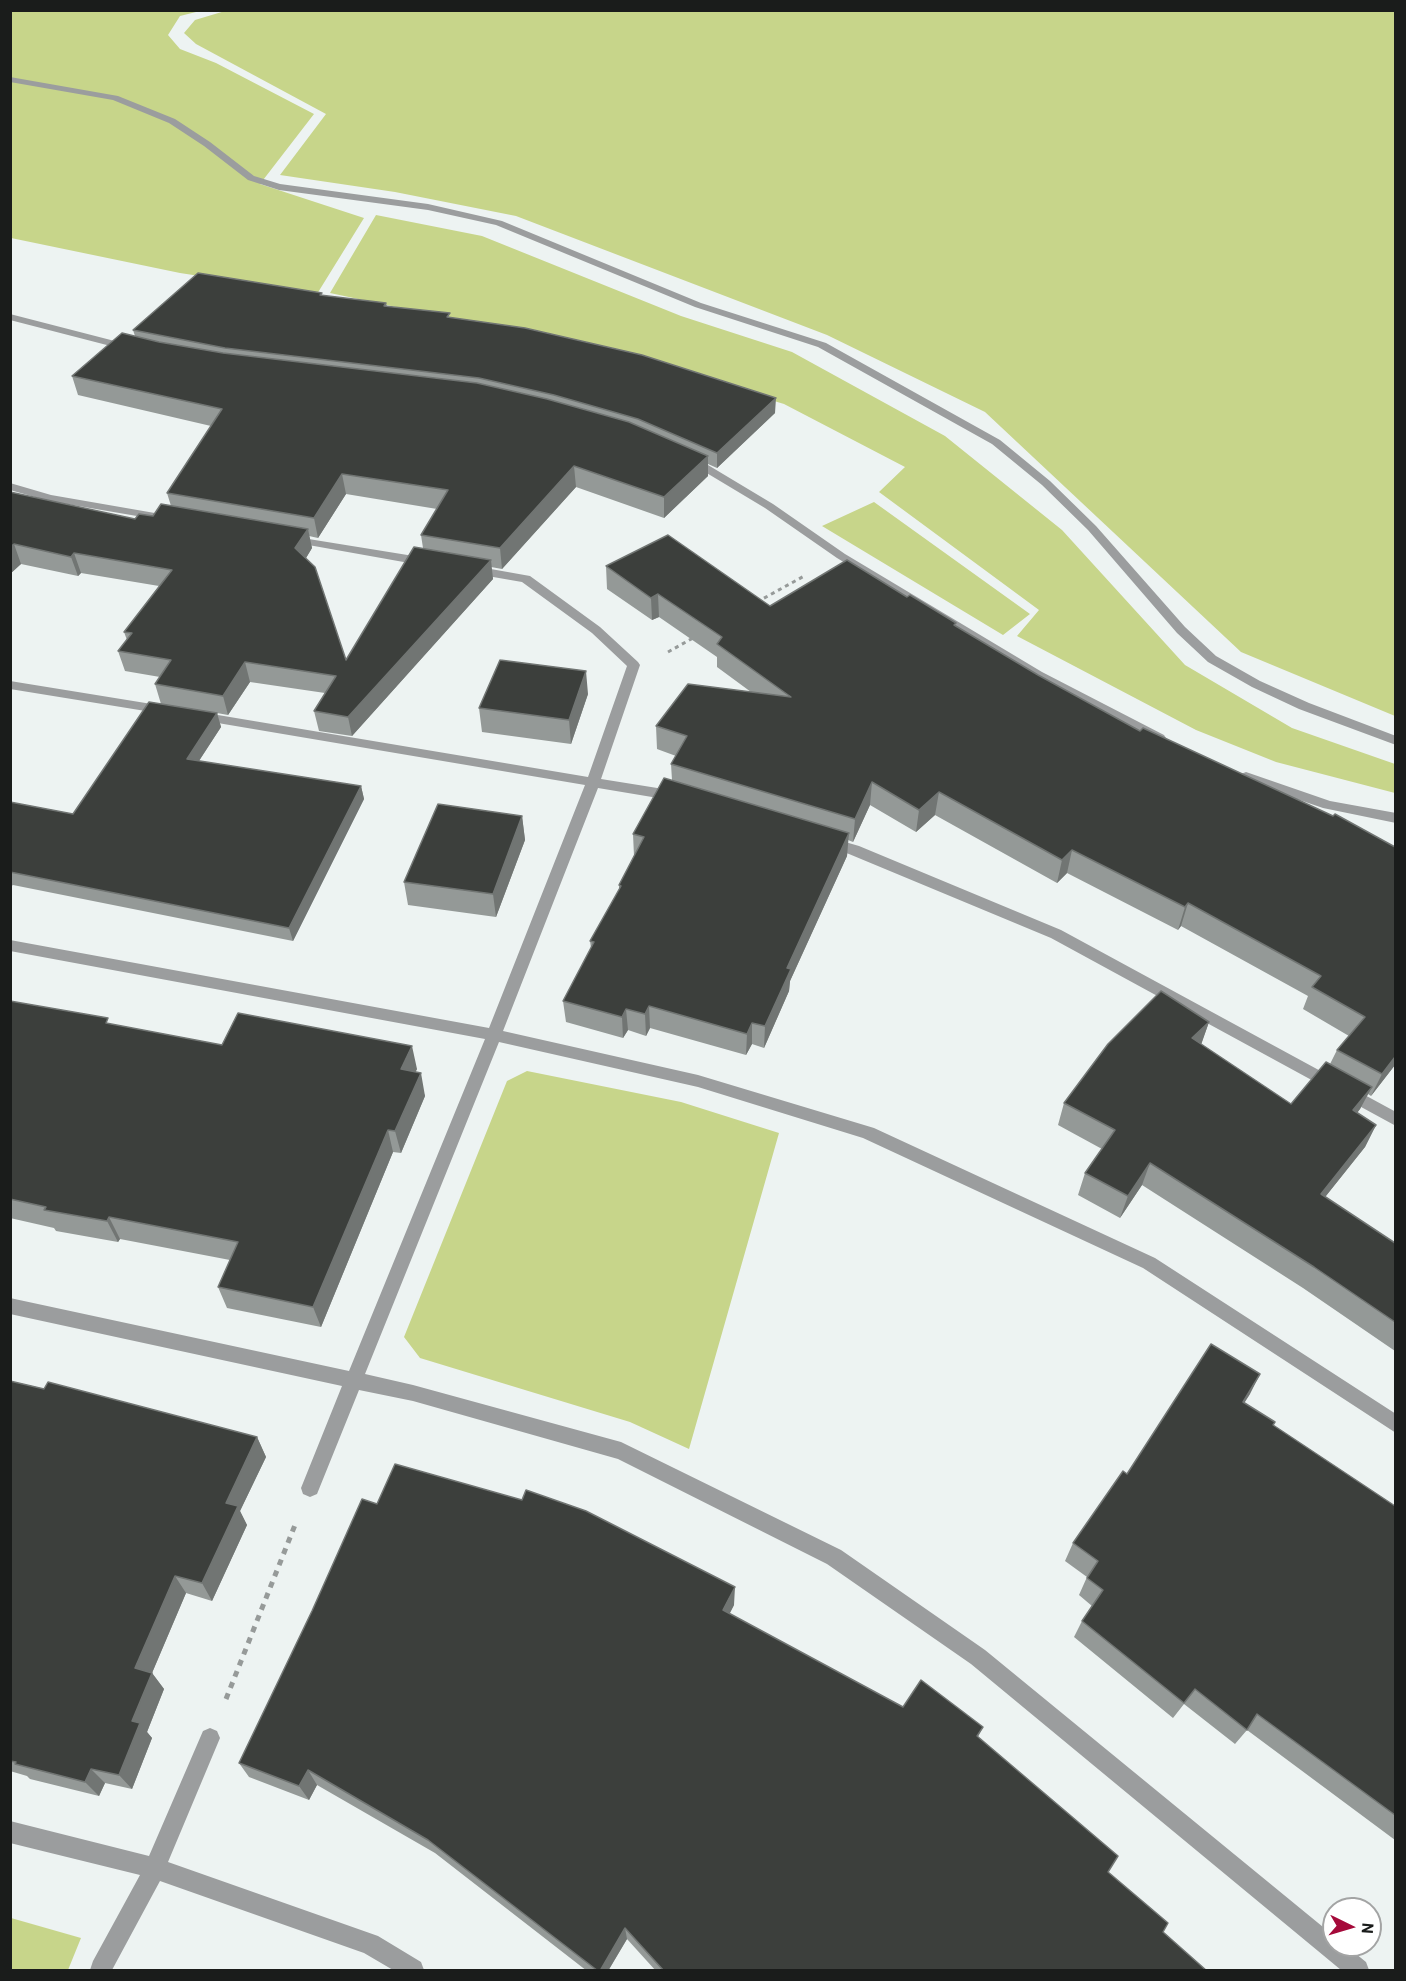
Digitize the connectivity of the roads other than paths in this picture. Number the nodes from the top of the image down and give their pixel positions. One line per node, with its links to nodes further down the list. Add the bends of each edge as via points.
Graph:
1 (10, 80): 11 (street, via 115,98 172,121 251,178 279,187 428,207 499,223 698,305 822,345 996,442 1092,528 1181,630 1212,659 1304,706)
2 (10, 317): 3 (street)
3 (142, 351)
4 (674, 455): 12 (street, via 704,467 841,556 1038,675)
5 (10, 486): 6 (street, via 49,498)
6 (189, 522)
7 (282, 538): 8 (street)
8 (433, 563)
9 (456, 567): 14 (street, via 526,579 596,630 634,665)
10 (10, 684): 14 (street)
11 (1395, 741)
12 (1174, 746)
13 (1237, 774): 16 (street, via 1328,805)
14 (593, 783): 15 (street, via 664,792); 19 (street)
15 (686, 799)
16 (1395, 818)
17 (809, 836): 20 (street, via 854,850 1056,934)
18 (10, 945): 19 (street)
19 (494, 1035): 22 (street); 23 (street, via 698,1081 868,1133 1149,1263)
20 (1395, 1120)
21 (10, 1305): 22 (street)
22 (352, 1381): 24 (street); 30 (street, via 413,1393 621,1451 834,1557 978,1657)
23 (1395, 1425)
24 (310, 1488)
25 (210, 1738): 27 (street)
26 (10, 1832): 27 (street)
27 (155, 1868): 28 (street); 29 (street, via 370,1944)
28 (100, 1969)
29 (413, 1971)
30 (1358, 1971)

